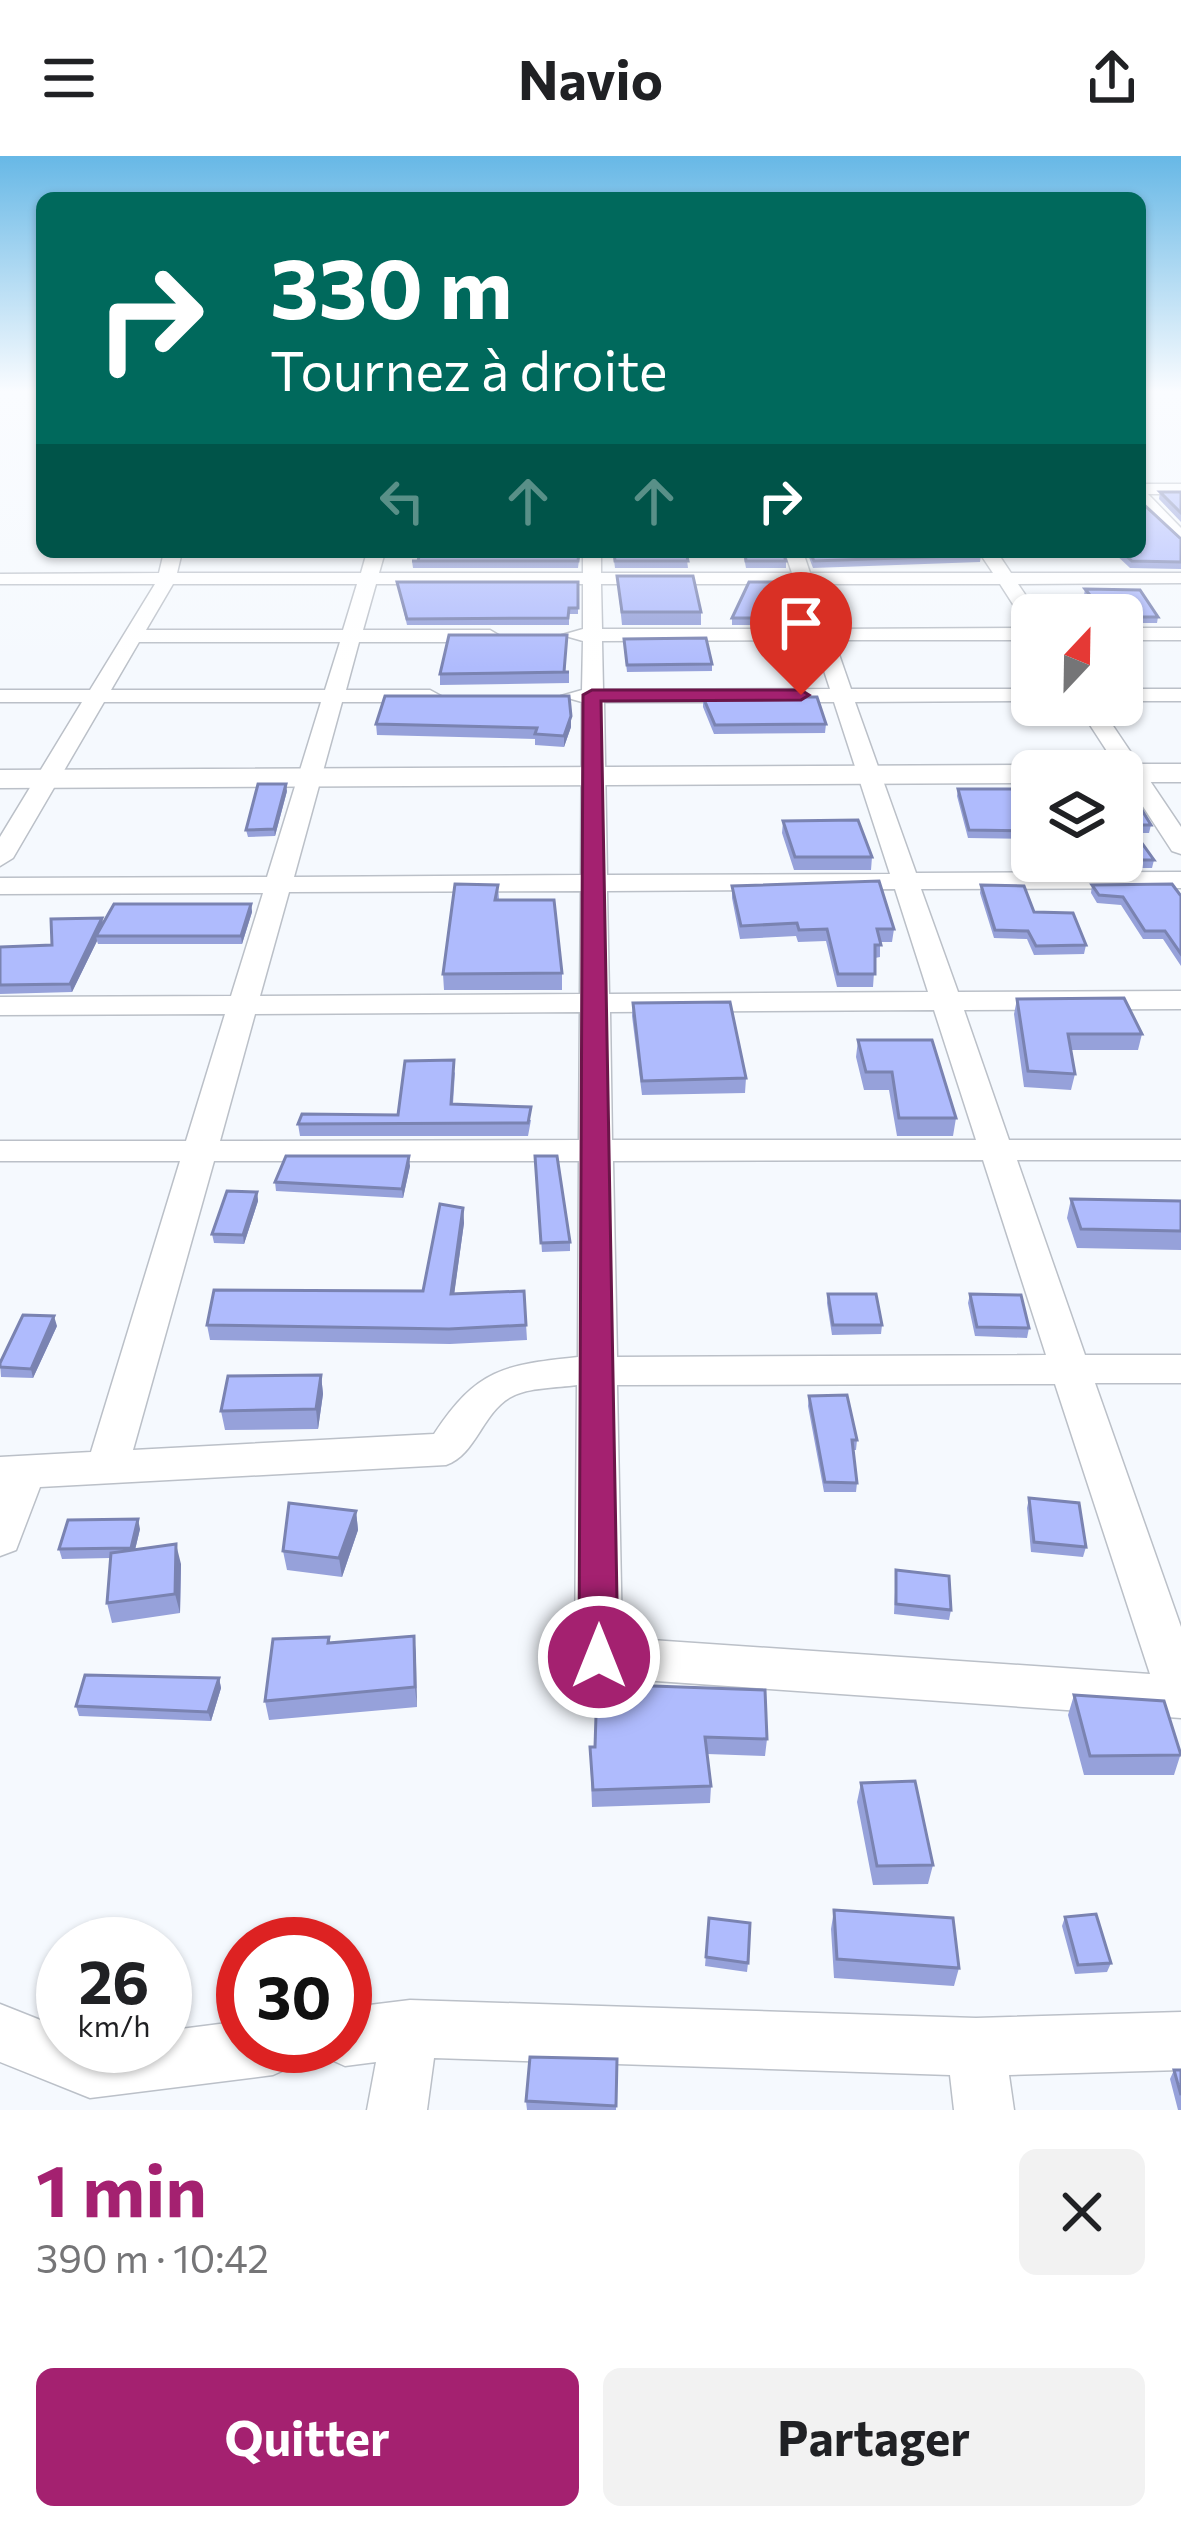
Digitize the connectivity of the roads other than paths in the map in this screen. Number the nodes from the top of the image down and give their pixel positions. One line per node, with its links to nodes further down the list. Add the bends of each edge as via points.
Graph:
1 (1181, 489): 2 (street)
2 (1146, 491)
3 (1146, 497): 5 (street)
4 (1146, 530): 5 (street)
5 (1179, 533)
6 (172, 558): 14 (street)
7 (992, 558): 12 (street)
8 (52, 560): 15 (street)
9 (372, 565): 10 (street); 14 (street); 24 (street)
10 (592, 565): 11 (street); 21 (street)
11 (798, 565): 12 (street); 22 (street)
12 (1005, 578): 13 (street); 16 (street)
13 (1181, 578)
14 (167, 579): 15 (street); 23 (street)
15 (5, 581)
16 (1016, 594)
17 (1011, 634): 22 (street)
18 (1143, 634): 19 (street)
19 (1181, 634)
20 (548, 635): 21 (street)
21 (592, 635): 22 (street); 26 (street)
22 (822, 635): 27 (street)
23 (133, 636): 24 (street); 32 (street)
24 (351, 636): 25 (street); 33 (street)
25 (504, 636)
26 (592, 695): 27 (street); 35 (street); 40 (street)
27 (842, 695): 28 (street); 39 (street)
28 (1011, 695)
29 (1143, 695): 30 (street)
30 (1181, 695)
31 (0, 696): 32 (street)
32 (97, 696): 33 (street); 43 (street)
33 (334, 696): 34 (street); 41 (street)
34 (451, 696)
35 (545, 696)
36 (1181, 772): 37 (street)
37 (1143, 773)
38 (1011, 774): 39 (street)
39 (869, 775): 40 (street); 48 (street)
40 (593, 776): 41 (street); 49 (street)
41 (309, 778): 43 (street); 50 (street)
42 (0, 779): 43 (street)
43 (47, 779): 46 (street)
44 (1143, 795): 45 (street)
45 (1181, 846)
46 (0, 858)
47 (1181, 880): 48 (street)
48 (905, 881): 49 (street); 53 (street)
49 (593, 883): 50 (street); 54 (street)
50 (278, 884): 51 (street); 55 (street)
51 (0, 886)
52 (1181, 1000): 53 (street)
53 (946, 1001): 54 (street); 60 (street)
54 (594, 1003): 55 (street); 59 (street)
55 (242, 1005): 56 (street); 58 (street)
56 (0, 1006)
57 (0, 1150): 58 (street)
58 (200, 1150): 59 (street); 65 (street)
59 (596, 1150): 60 (street); 64 (street)
60 (996, 1150): 61 (street); 62 (street)
61 (1181, 1150)
62 (1070, 1369): 63 (street); 64 (street); 68 (street)
63 (1181, 1369)
64 (597, 1371): 65 (street, via 501,1380 473,1405 446,1448); 69 (street, via 599,1657)
65 (107, 1467): 66 (street)
66 (12, 1472): 67 (street)
67 (0, 1538)
68 (1170, 1634): 69 (street)
69 (1181, 1696)
70 (410, 2029): 72 (street); 74 (street); 76 (street)
71 (0, 2033): 75 (street, via 90,2068)
72 (372, 2034)
73 (1181, 2042): 74 (street)
74 (976, 2047): 77 (street)
75 (216, 2053)
76 (397, 2110)
77 (984, 2110)

